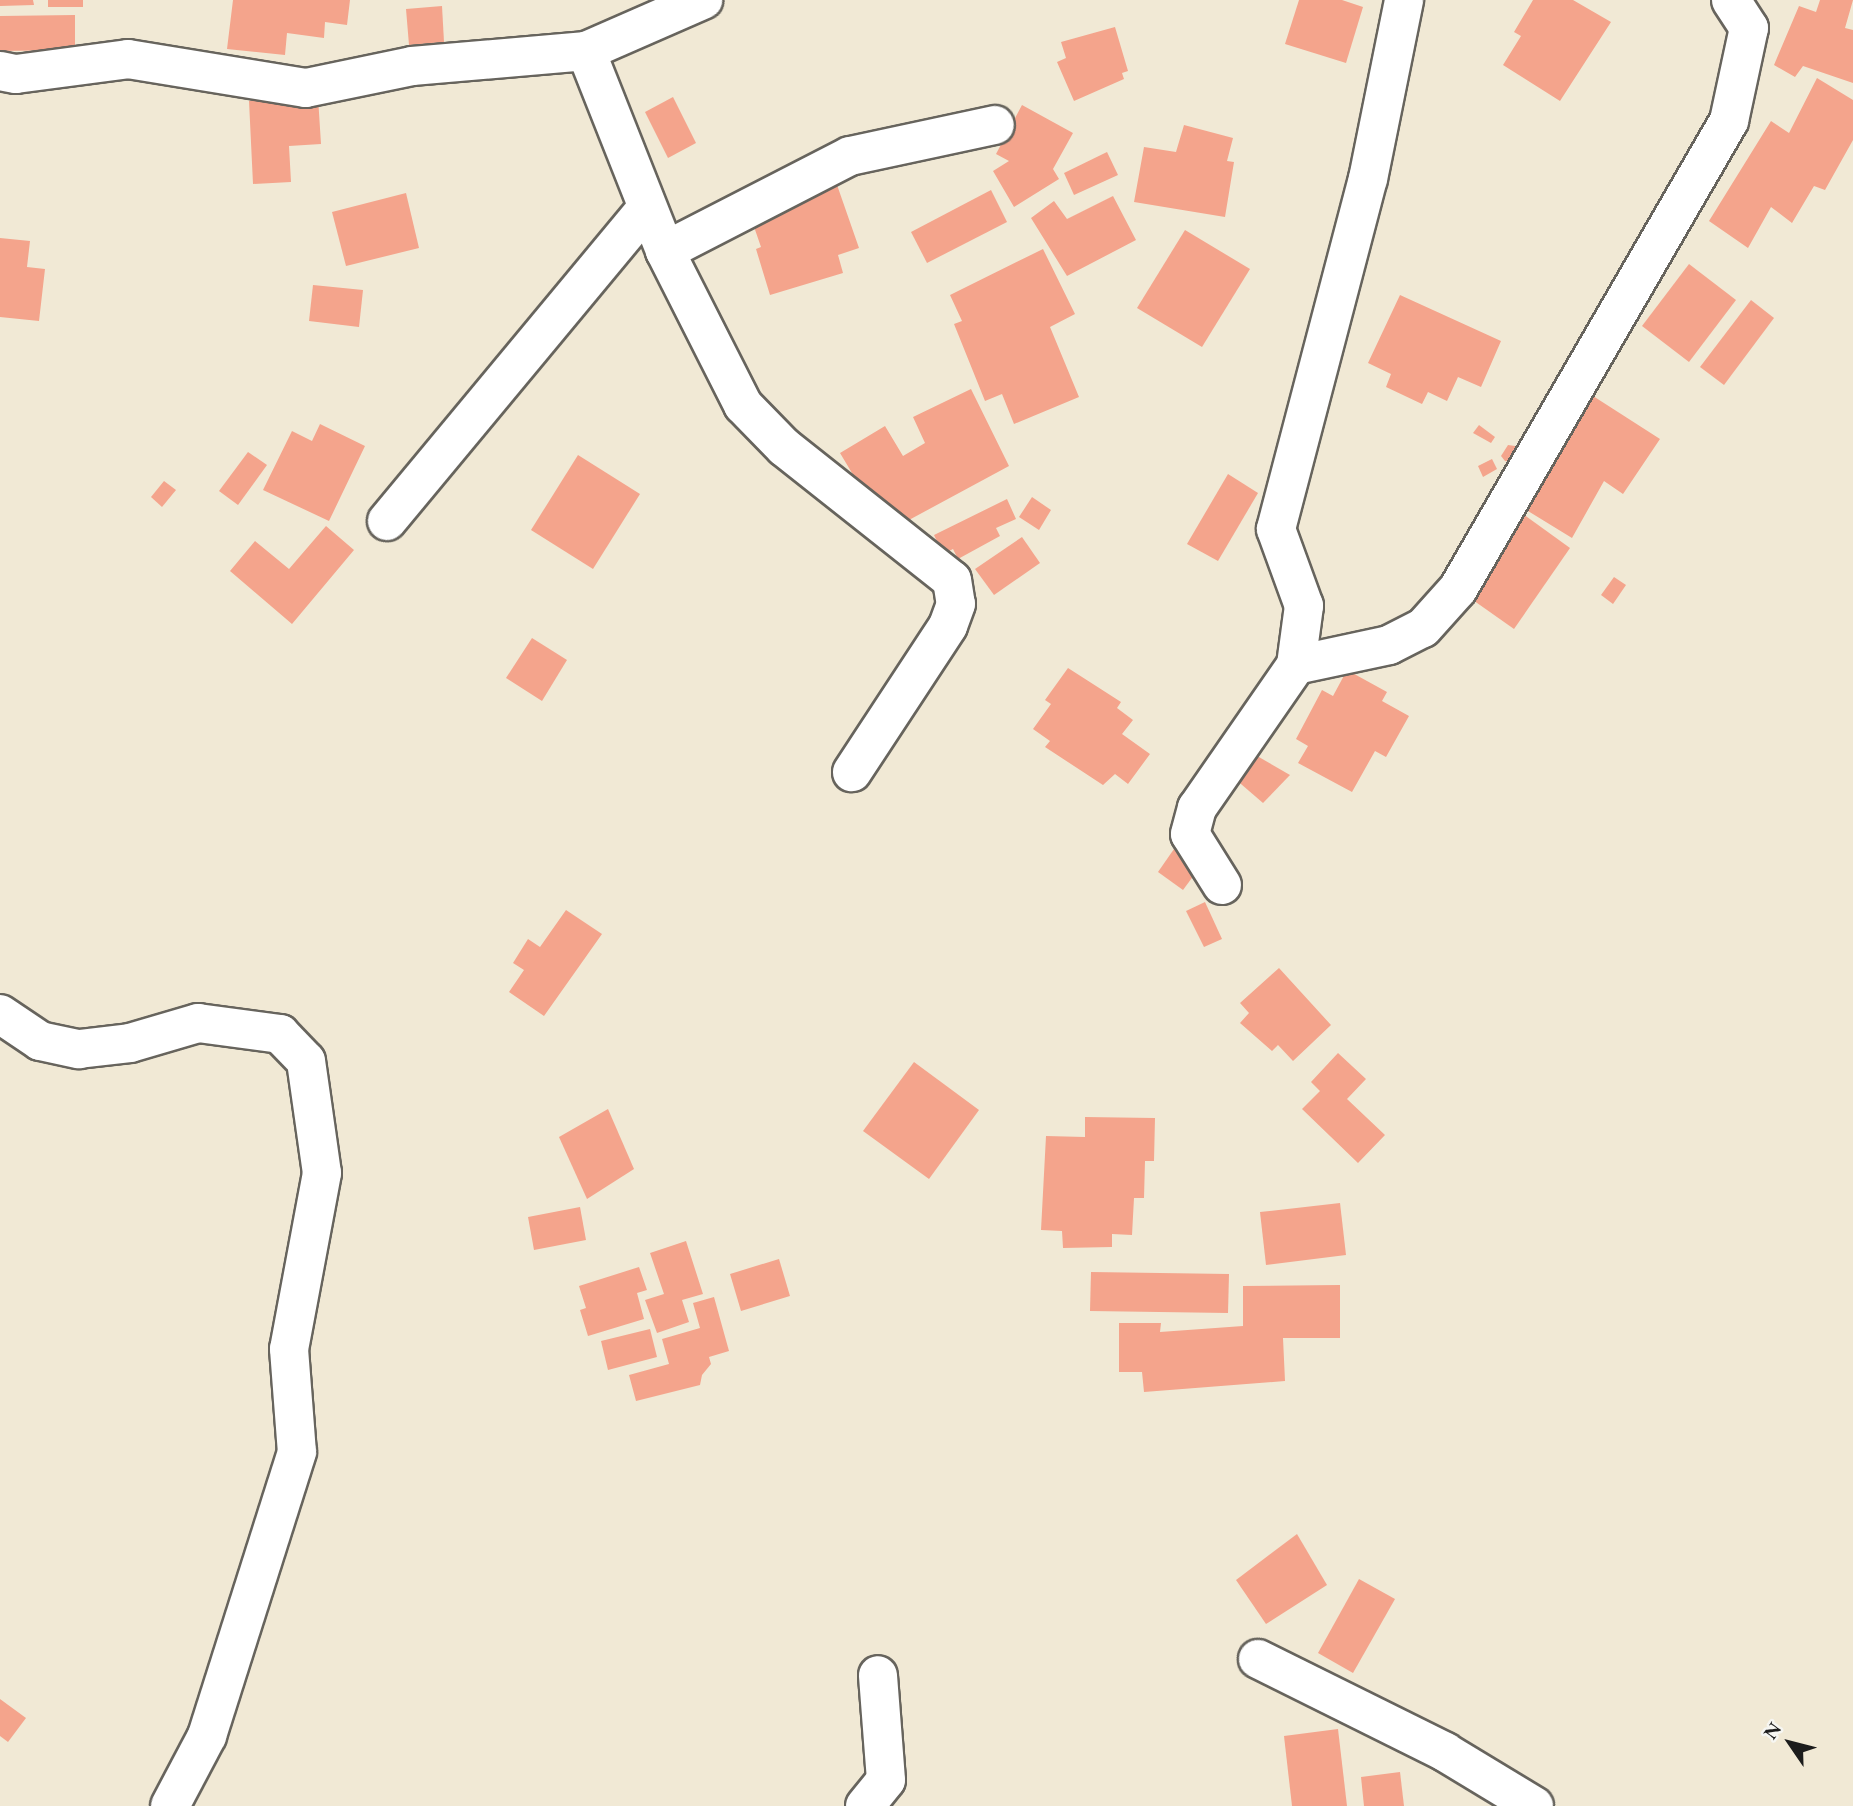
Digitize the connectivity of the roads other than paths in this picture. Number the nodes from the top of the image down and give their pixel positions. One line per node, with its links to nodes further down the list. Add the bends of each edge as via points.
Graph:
1 (703, 0): 4 (street)
2 (1404, 0): 10 (street, via 1368,179 1276,529 1304,606)
3 (1731, 0): 10 (street, via 1749,28 1729,121 1458,589 1423,628 1389,645)
4 (586, 51): 5 (street, via 412,66 306,88 128,59); 7 (street)
5 (5, 82)
6 (995, 125): 8 (street, via 850,156)
7 (647, 208): 8 (street); 9 (street)
8 (665, 251): 11 (street, via 743,405 784,447 953,580 956,604 948,626)
9 (387, 521)
10 (1296, 665): 12 (street, via 1197,808 1189,834)
11 (852, 772)
12 (1222, 885)
13 (0, 1014): 16 (street, via 40,1041 79,1049 130,1043 198,1023 280,1034 306,1061 322,1173 289,1349 298,1452 207,1735)
14 (1258, 1659): 18 (street, via 1445,1752)
15 (878, 1675): 17 (street, via 886,1780)
16 (170, 1806)
17 (865, 1806)
18 (1534, 1806)

